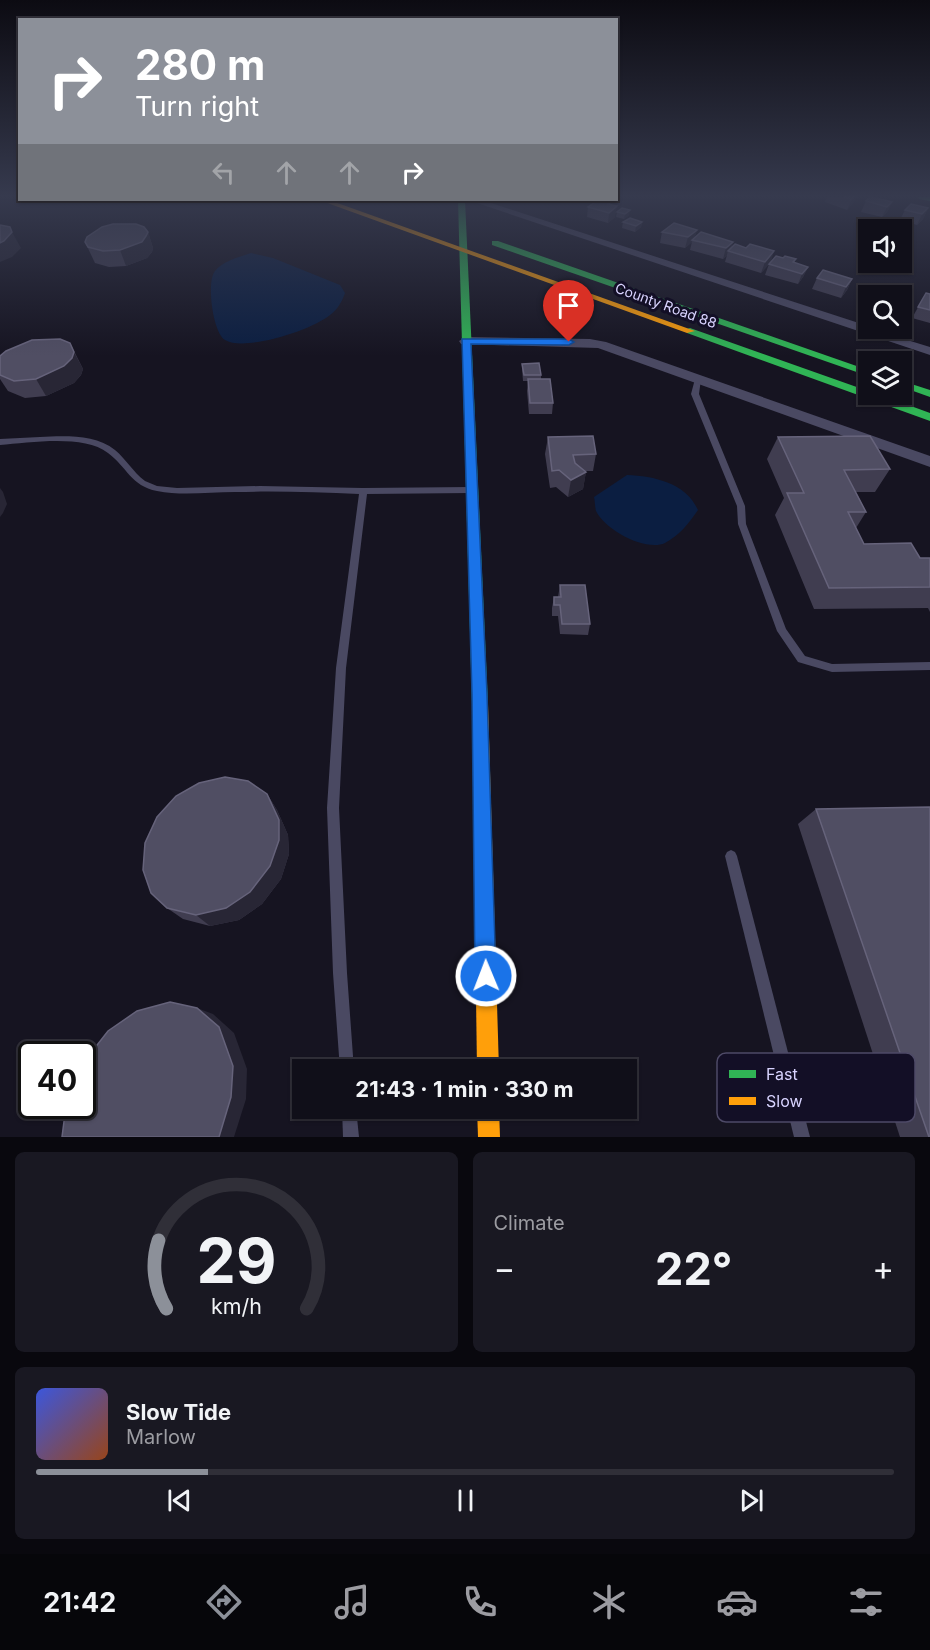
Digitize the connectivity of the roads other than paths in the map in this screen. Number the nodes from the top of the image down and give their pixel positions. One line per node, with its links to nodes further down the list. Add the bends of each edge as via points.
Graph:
1 (462, 250): 4 (main road); 10 (main road, County Road 88)
2 (517, 250): 6 (main road, County Road 88)
3 (625, 250): 5 (street)
4 (466, 341): 7 (street, via 590,343); 13 (main road)
5 (930, 351)
6 (858, 370)
7 (698, 379): 12 (street); 15 (lane, via 695,394 741,506 742,524 761,578 782,631 802,659 832,668)
8 (912, 388): 9 (main road)
9 (930, 394)
10 (930, 417)
11 (0, 442): 14 (lane, via 92,441 107,447 135,477 148,485 170,489)
12 (930, 462)
13 (472, 490): 14 (lane); 19 (main road)
14 (363, 491): 18 (lane, via 341,668 333,808)
15 (930, 666)
16 (731, 856): 17 (lane)
17 (781, 1053)
18 (346, 1059)
19 (488, 1059)
20 (350, 1119): 23 (lane)
21 (488, 1119): 24 (main road)
22 (798, 1122): 25 (lane)
23 (351, 1137)
24 (489, 1137)
25 (802, 1137)

